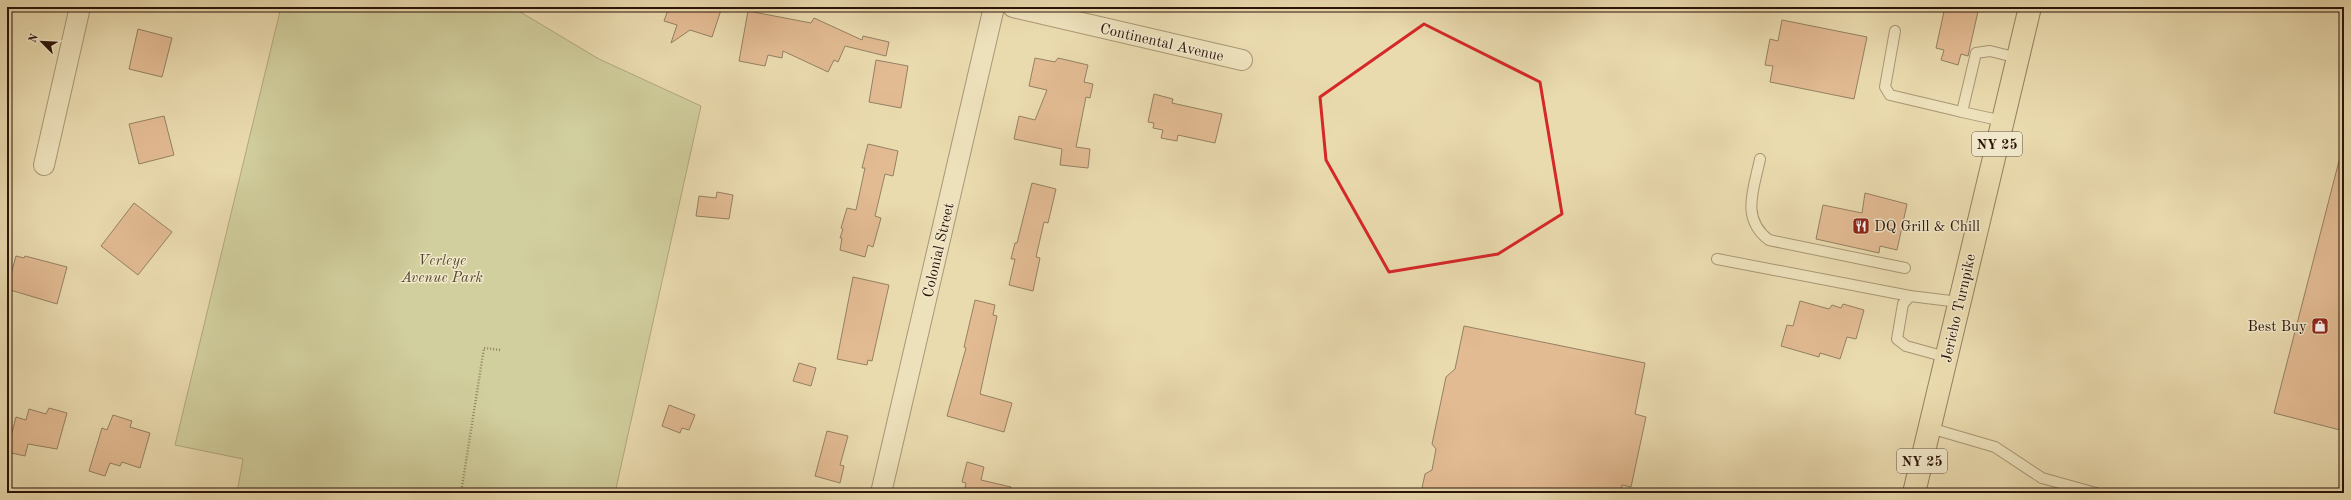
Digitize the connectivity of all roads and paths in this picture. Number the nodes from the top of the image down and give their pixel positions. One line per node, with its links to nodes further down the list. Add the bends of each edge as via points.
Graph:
1 (80, 7): 11 (street)
2 (994, 7): 20 (street, Colonial Street)
3 (1013, 7): 7 (street, Continental Avenue)
4 (2030, 7): 6 (main road, Jericho Turnpike / NY 25)
5 (1895, 31): 8 (lane, via 1885,87 1890,95)
6 (2018, 58): 8 (lane, via 1990,51 1976,54); 9 (main road, Jericho Turnpike / NY 25)
7 (1242, 60)
8 (1962, 112): 9 (lane)
9 (2003, 121): 15 (main road, Jericho Turnpike / NY 25)
10 (1760, 159): 13 (lane, via 1750,212 1760,233 1770,240)
11 (44, 164)
12 (1718, 259): 14 (lane)
13 (1905, 268)
14 (1910, 296): 15 (lane); 17 (lane, via 1903,304 1897,339 1906,346)
15 (1959, 302): 17 (main road, Jericho Turnpike / NY 25)
16 (501, 350): 19 (path, via 484,348)
17 (1946, 356): 18 (main road, Jericho Turnpike / NY 25)
18 (1930, 428): 21 (main road, Jericho Turnpike / NY 25); 22 (lane, via 1995,447 2042,478)
19 (461, 493)
20 (881, 493)
21 (1914, 493)
22 (2096, 493)

